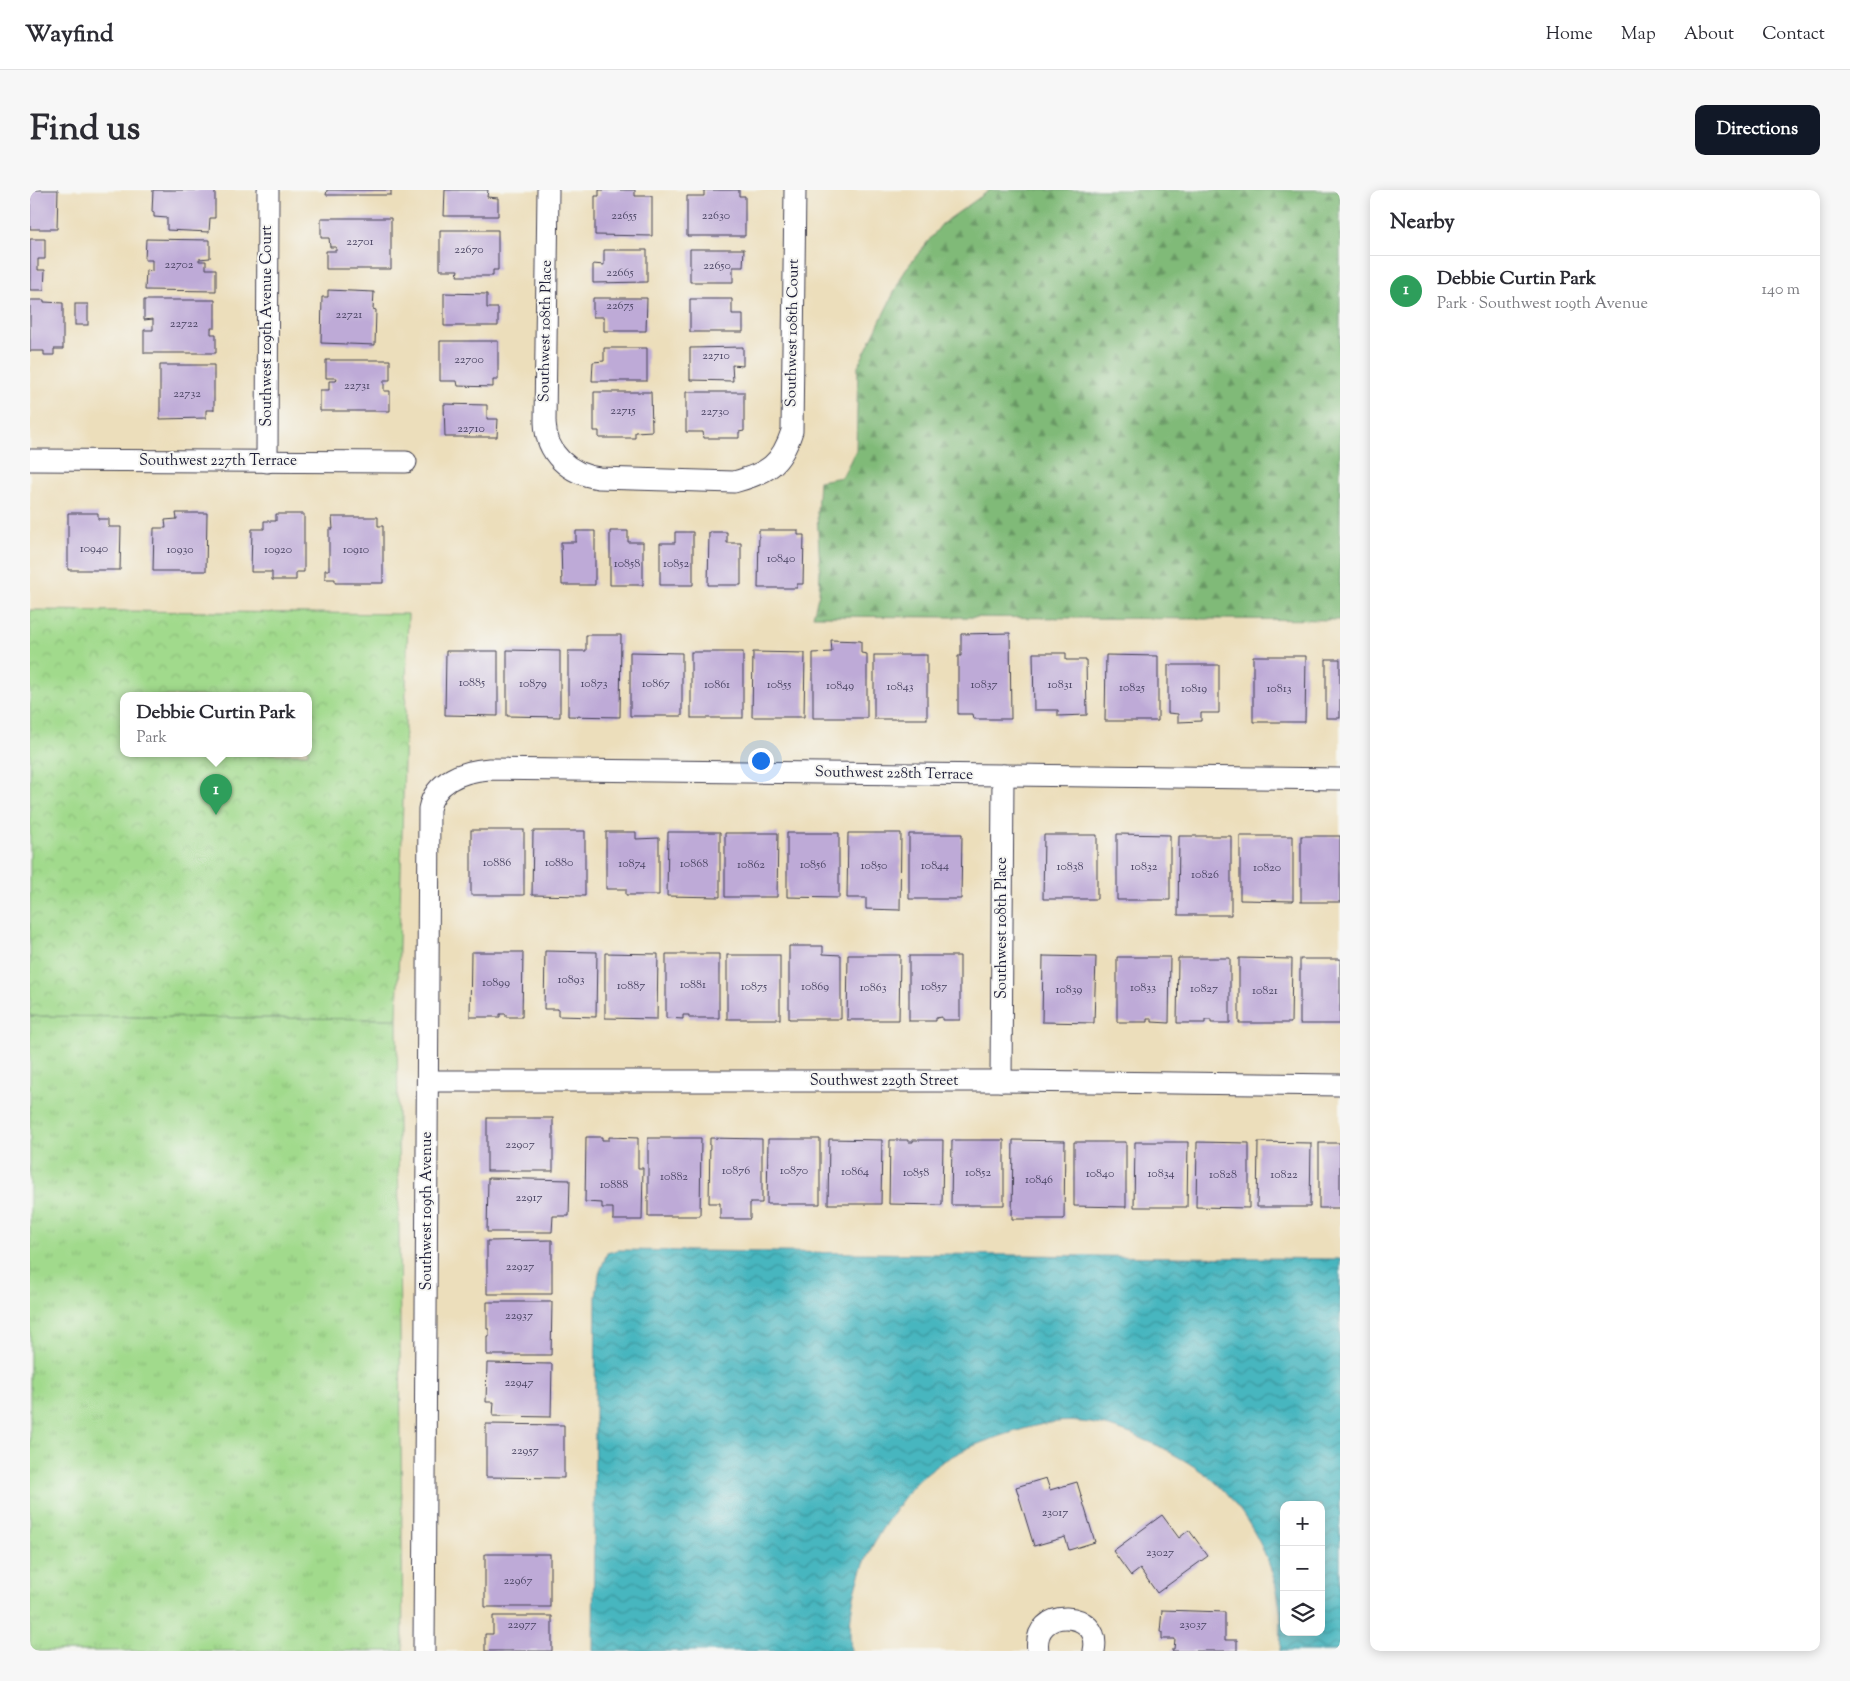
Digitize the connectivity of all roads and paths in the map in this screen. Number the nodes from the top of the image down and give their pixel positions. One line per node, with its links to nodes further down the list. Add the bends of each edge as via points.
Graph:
1 (268, 190): 5 (street, Southwest 109th Avenue Court)
2 (548, 190): 7 (street, Southwest 108th Place, via 545,429 557,457 581,474 599,478 734,482)
3 (795, 190): 7 (street, Southwest 108th Court, via 792,431 784,453)
4 (30, 460): 5 (street, Southwest 227th Terrace)
5 (267, 462): 6 (street, Southwest 227th Terrace)
6 (406, 462)
7 (769, 470)
8 (1003, 775): 9 (street, Southwest 228th Terrace, via 490,769); 10 (street, Southwest 228th Terrace); 12 (street, Southwest 108th Place)
9 (451, 779): 11 (street, Southwest 109th Avenue, via 438,791 429,809)
10 (1340, 779)
11 (428, 1081): 12 (street, Southwest 229th Street); 14 (street, Southwest 109th Avenue)
12 (1001, 1081): 13 (street, Southwest 229th Street)
13 (1340, 1085)
14 (424, 1651)
15 (1038, 1651): 16 (street, via 1039,1635 1044,1627 1052,1620 1067,1618 1089,1628)
16 (1094, 1651)

